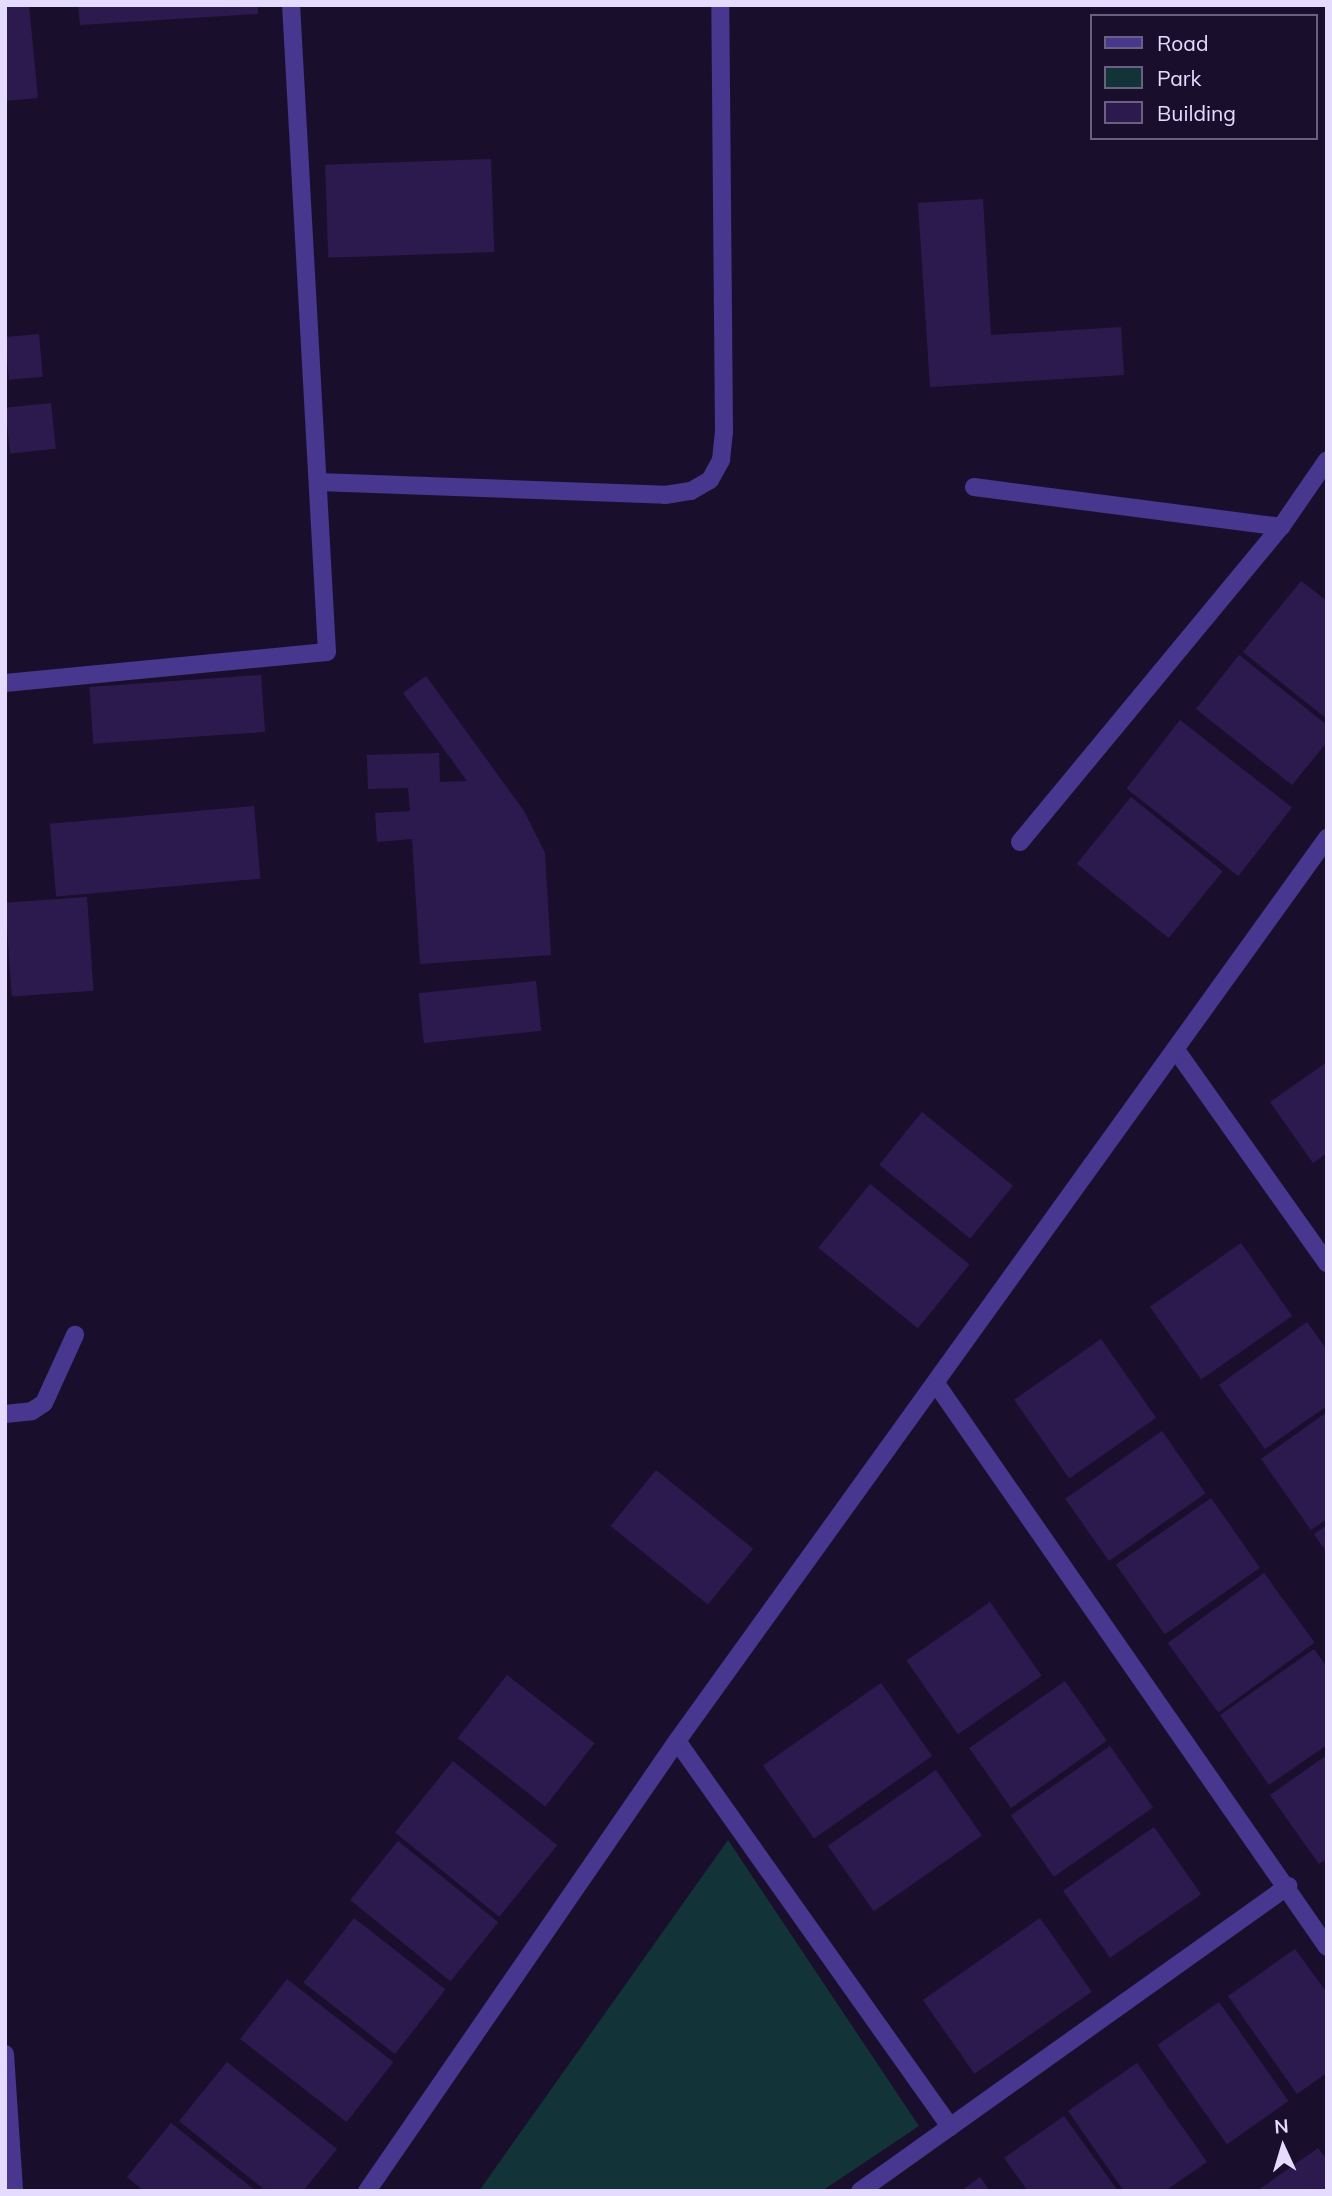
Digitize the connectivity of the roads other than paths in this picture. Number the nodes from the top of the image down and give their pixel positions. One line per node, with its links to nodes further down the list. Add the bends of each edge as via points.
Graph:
1 (291, 5): 4 (street)
2 (720, 5): 4 (street, via 724,432 721,460 710,480 691,491 665,495)
3 (1327, 460): 6 (street)
4 (318, 482): 7 (street, via 327,652)
5 (974, 487): 6 (street)
6 (1281, 527): 9 (street)
7 (5, 683)
8 (1327, 838): 10 (street)
9 (1020, 842)
10 (1176, 1049): 11 (street); 13 (street)
11 (1327, 1263)
12 (75, 1335): 14 (street, via 44,1403 32,1411)
13 (937, 1385): 15 (street); 16 (street)
14 (5, 1415)
15 (677, 1741): 19 (street); 21 (street)
16 (1288, 1886): 17 (street); 19 (street)
17 (1327, 1947)
18 (5, 2054): 20 (street)
19 (950, 2127): 22 (street)
20 (14, 2191)
21 (367, 2191)
22 (860, 2191)

